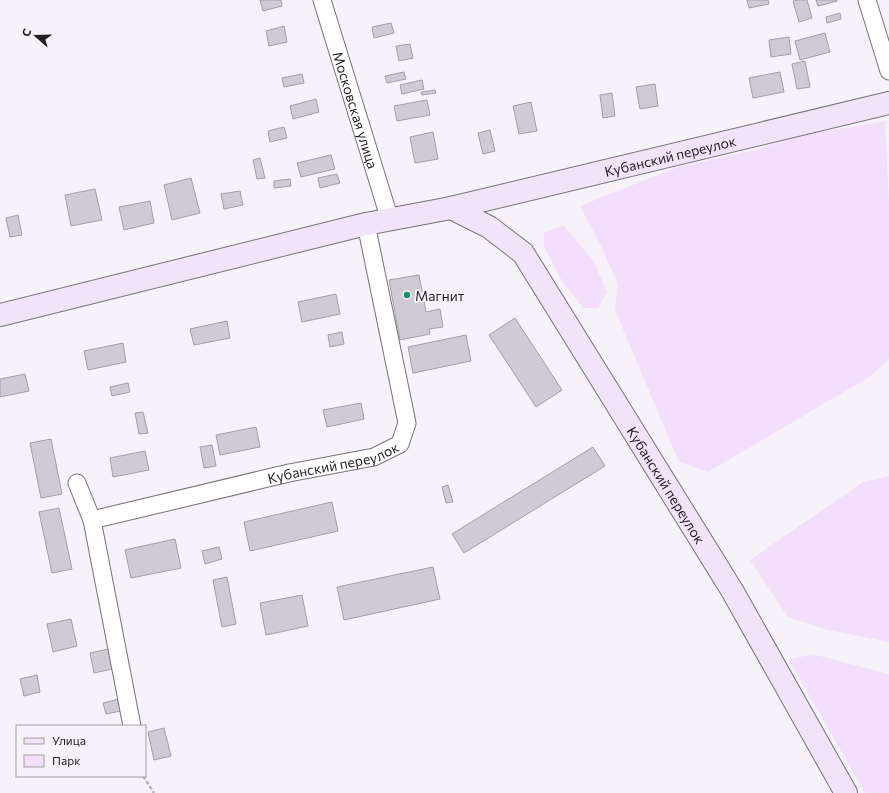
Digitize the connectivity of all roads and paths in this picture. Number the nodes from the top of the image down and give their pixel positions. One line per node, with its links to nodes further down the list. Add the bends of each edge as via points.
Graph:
1 (322, 0): 6 (street, Московская улица)
2 (867, 0): 3 (street)
3 (889, 71)
4 (889, 103): 5 (street, Кубанский переулок)
5 (452, 208): 6 (street, Кубанский переулок); 14 (street, Кубанский переулок, via 489,227 523,253 733,592)
6 (390, 220): 7 (street, Кубанский переулок)
7 (366, 224): 8 (street, Кубанский переулок); 10 (street, Кубанский переулок, via 407,423 400,444 374,457 289,473)
8 (0, 315)
9 (77, 482): 10 (street)
10 (92, 520): 11 (street)
11 (132, 725)
12 (144, 777): 13 (path)
13 (154, 793)
14 (846, 793)

